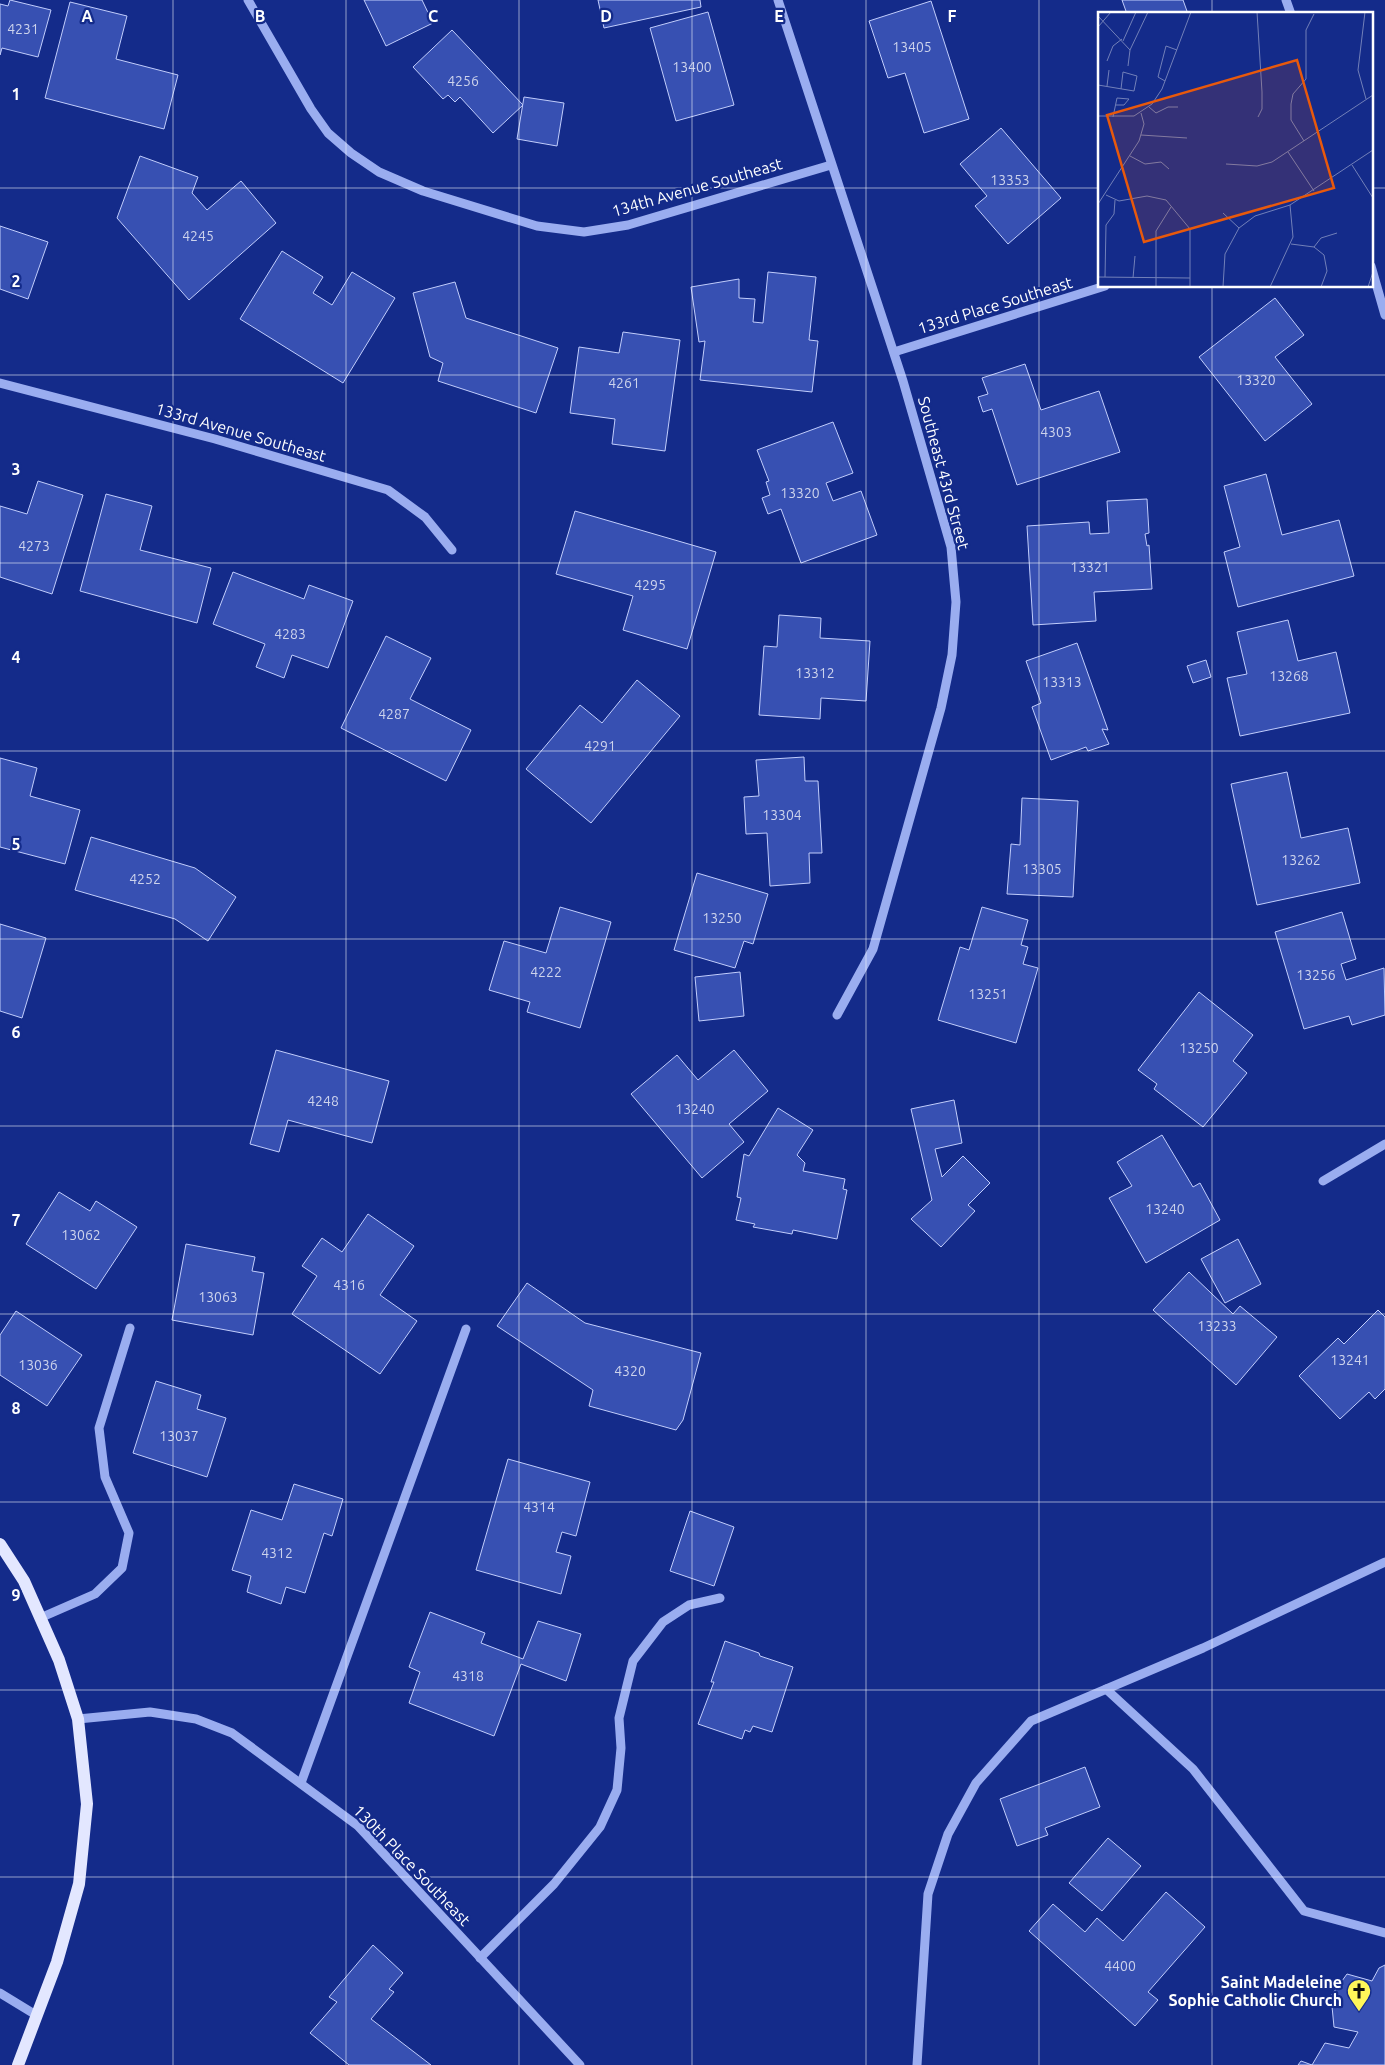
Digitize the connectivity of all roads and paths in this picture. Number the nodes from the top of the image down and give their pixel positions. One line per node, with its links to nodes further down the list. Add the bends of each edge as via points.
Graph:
1 (248, 0): 5 (street, 134th Avenue Southeast, via 310,109 328,133 351,153 379,172 423,191 537,226 584,232 628,225)
2 (778, 0): 5 (street, Southeast 43rd Street)
3 (1286, 0): 4 (street)
4 (1290, 12)
5 (831, 165): 9 (street, Southeast 43rd Street)
6 (1372, 270): 8 (street)
7 (1099, 288): 9 (street, 133rd Place Southeast)
8 (1385, 315)
9 (894, 352): 12 (street, Southeast 43rd Street, via 951,546 956,602 952,655 941,708 873,949)
10 (0, 383): 11 (street, 133rd Avenue Southeast, via 215,439 388,490 425,517)
11 (452, 550)
12 (837, 1015)
13 (1385, 1144): 14 (street)
14 (1323, 1181)
15 (130, 1328): 20 (street, via 99,1428 105,1477 129,1532 122,1568 95,1594)
16 (466, 1329): 23 (street)
17 (0, 1544): 20 (main road, via 24,1581)
18 (1385, 1562): 21 (street, via 1203,1648)
19 (720, 1598): 25 (street, via 689,1605 663,1622 633,1661 619,1718 618,1790 600,1827 554,1884)
20 (40, 1618): 22 (main road, via 59,1660)
21 (1106, 1689): 24 (street, via 1193,1769 1304,1911); 30 (street, via 1031,1721 976,1783 948,1834 928,1894)
22 (78, 1719): 23 (street, 130th Place Southeast, via 150,1712 196,1718 232,1733); 27 (main road, via 87,1804 79,1884 57,1962)
23 (301, 1783): 25 (street, 130th Place Southeast, via 358,1826)
24 (1385, 1933)
25 (480, 1958): 29 (street, 130th Place Southeast)
26 (0, 1993): 27 (street)
27 (36, 2015): 28 (main road)
28 (18, 2065)
29 (580, 2065)
30 (917, 2065)

